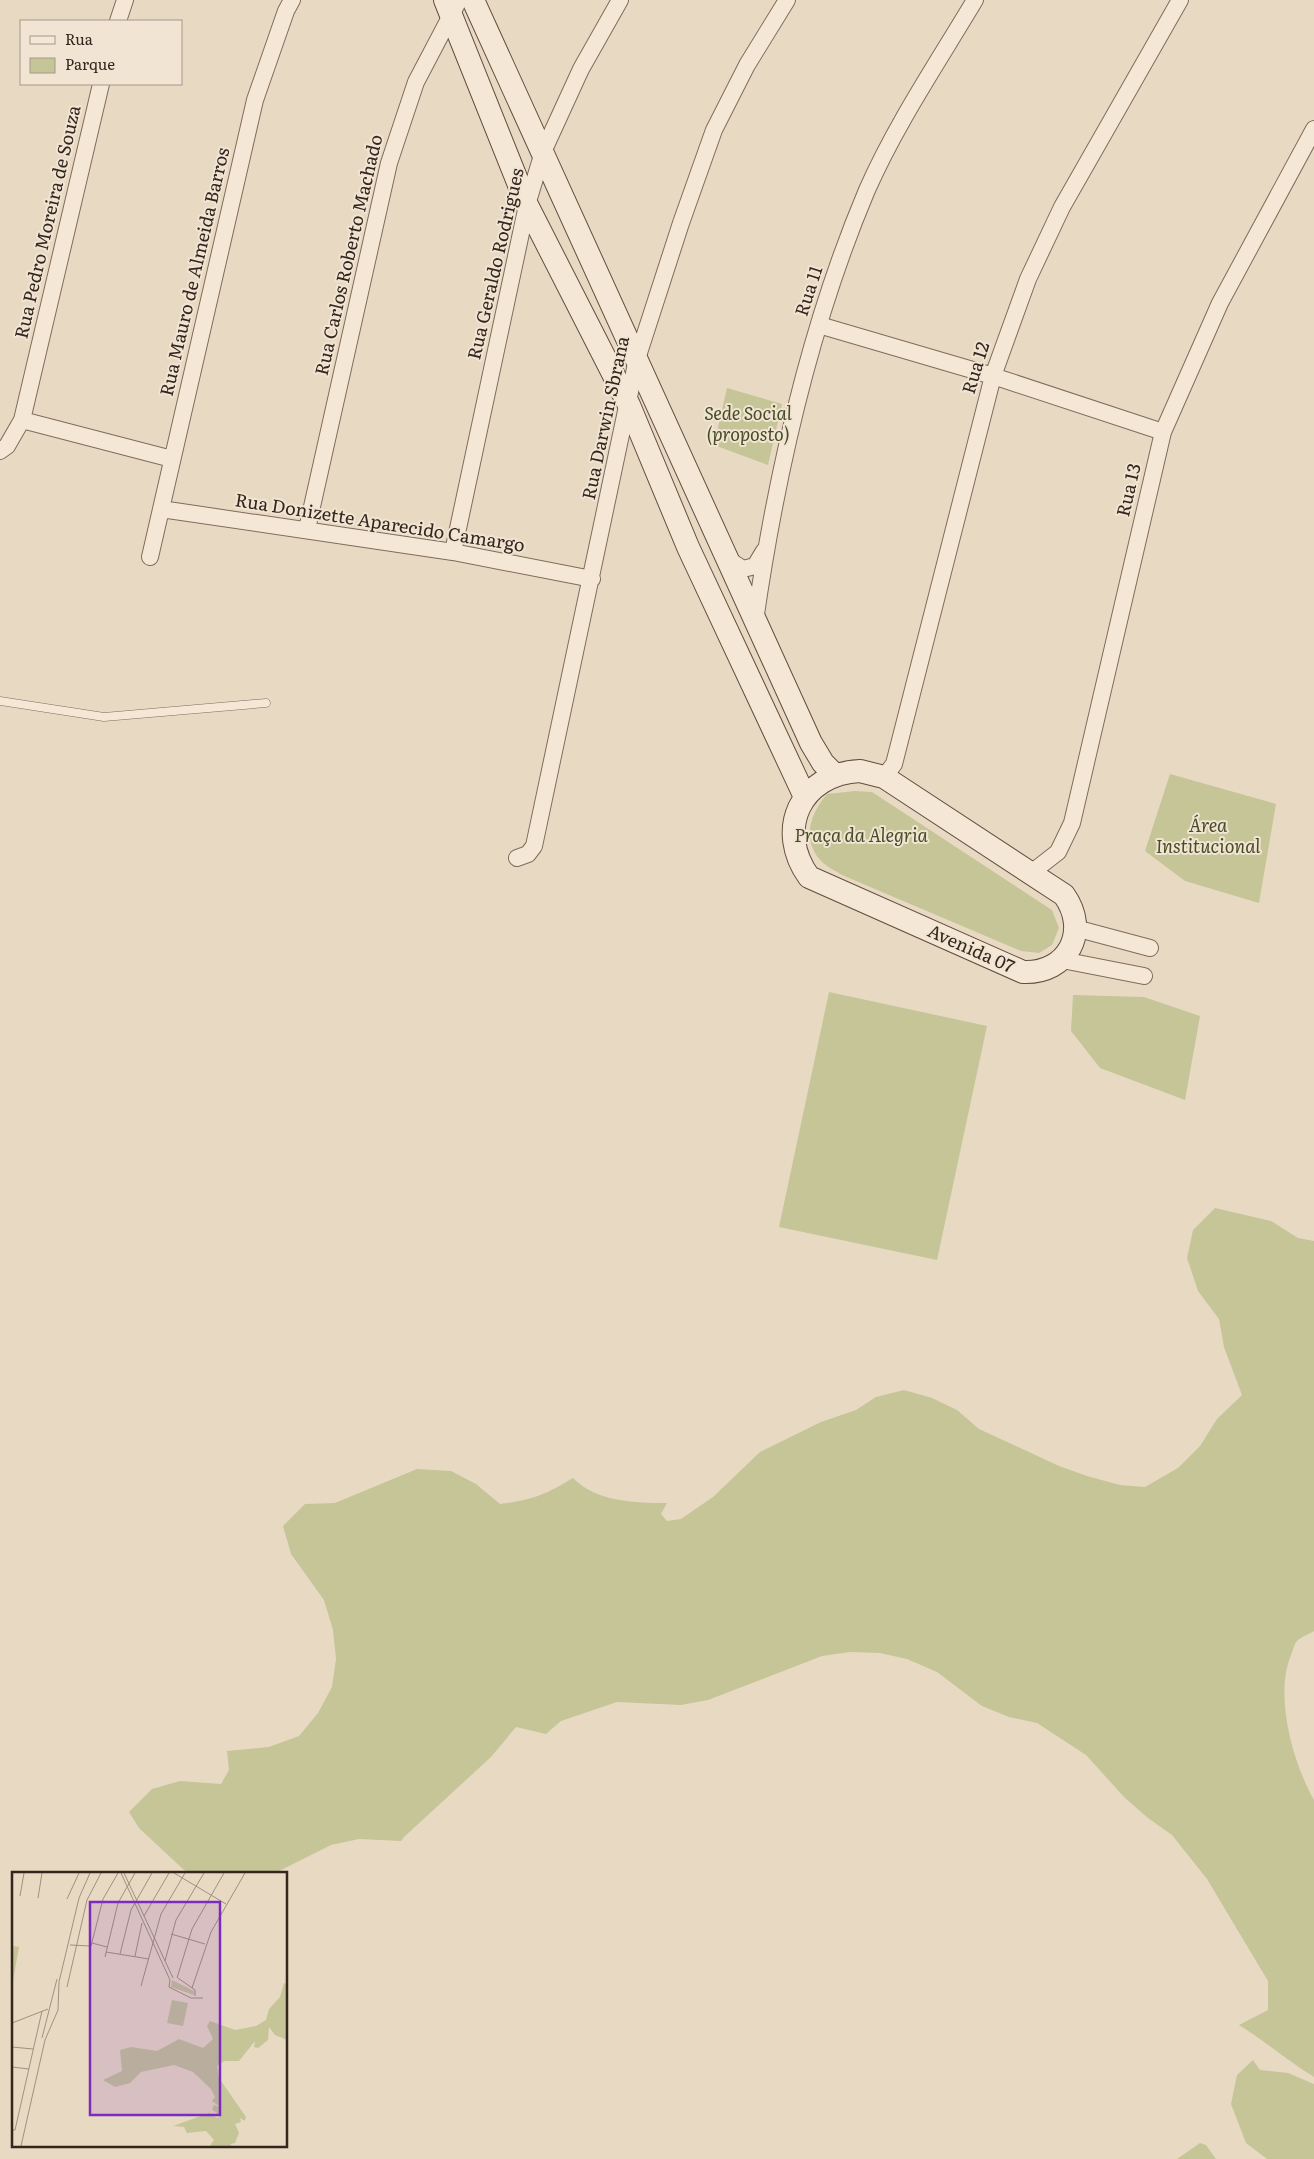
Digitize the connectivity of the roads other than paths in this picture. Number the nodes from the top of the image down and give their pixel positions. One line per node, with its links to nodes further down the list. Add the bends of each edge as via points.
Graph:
1 (125, 0): 9 (street)
2 (292, 0): 21 (street, Rua Mauro de Almeida Barros, via 255,100)
3 (473, 0): 12 (street)
4 (620, 0): 12 (street, Rua Geraldo Rodrigues, via 581,69)
5 (788, 0): 15 (street, Rua Darwin Sbrana, via 747,65 714,130)
6 (975, 0): 14 (street, Rua 11, via 885,152 860,207)
7 (1180, 0): 16 (street, Rua 12, via 1062,207 1028,279)
8 (452, 5): 13 (street); 23 (street, Rua Carlos Roberto Machado, via 416,82 389,163)
9 (118, 20)
10 (101, 85): 18 (street, Rua Pedro Moreira de Souza)
11 (1314, 129): 19 (street, Rua 13, via 1220,303)
12 (543, 152): 13 (street, Rua Geraldo Rodrigues); 15 (street)
13 (527, 205): 17 (street); 25 (street, Rua Geraldo Rodrigues)
14 (819, 325): 16 (street); 24 (street, Rua 11, via 800,387)
15 (637, 359): 17 (street, Rua Darwin Sbrana); 27 (street)
16 (993, 376): 19 (street); 33 (street, Rua 12, via 894,764)
17 (628, 405): 28 (street, Rua Darwin Sbrana); 34 (street, via 688,547)
18 (22, 420): 20 (street, Rua Pedro Moreira de Souza, via 7,446); 21 (street)
19 (1163, 432): 36 (street, Rua 13, via 1072,823 1058,852)
20 (0, 451)
21 (172, 459): 22 (street, Rua Mauro de Almeida Barros)
22 (161, 509): 23 (street, Rua Donizette Aparecido Camargo); 26 (street, Rua Mauro de Almeida Barros)
23 (307, 529): 25 (street, Rua Donizette Aparecido Camargo)
24 (766, 550): 27 (street, via 755,566 744,569); 29 (street, Rua 11)
25 (453, 552): 28 (street, Rua Donizette Aparecido Camargo)
26 (150, 558)
27 (726, 558): 29 (street)
28 (592, 579): 35 (street, Rua Darwin Sbrana, via 534,846 528,854)
29 (755, 621): 32 (street, via 811,743)
30 (0, 701): 31 (lane, via 104,717)
31 (266, 703)
32 (834, 775): 33 (street, Avenida 07, via 860,771); 34 (street, Avenida 07)
33 (884, 777): 36 (street, Avenida 07)
34 (805, 797): 39 (street, Avenida 07, via 793,832 797,856 809,877 1023,972 1044,970)
35 (517, 858)
36 (1031, 873): 37 (street, Avenida 07, via 1064,896 1074,913)
37 (1076, 928): 38 (street); 39 (street, via 1073,942)
38 (1150, 948)
39 (1062, 960): 40 (street)
40 (1144, 976)

